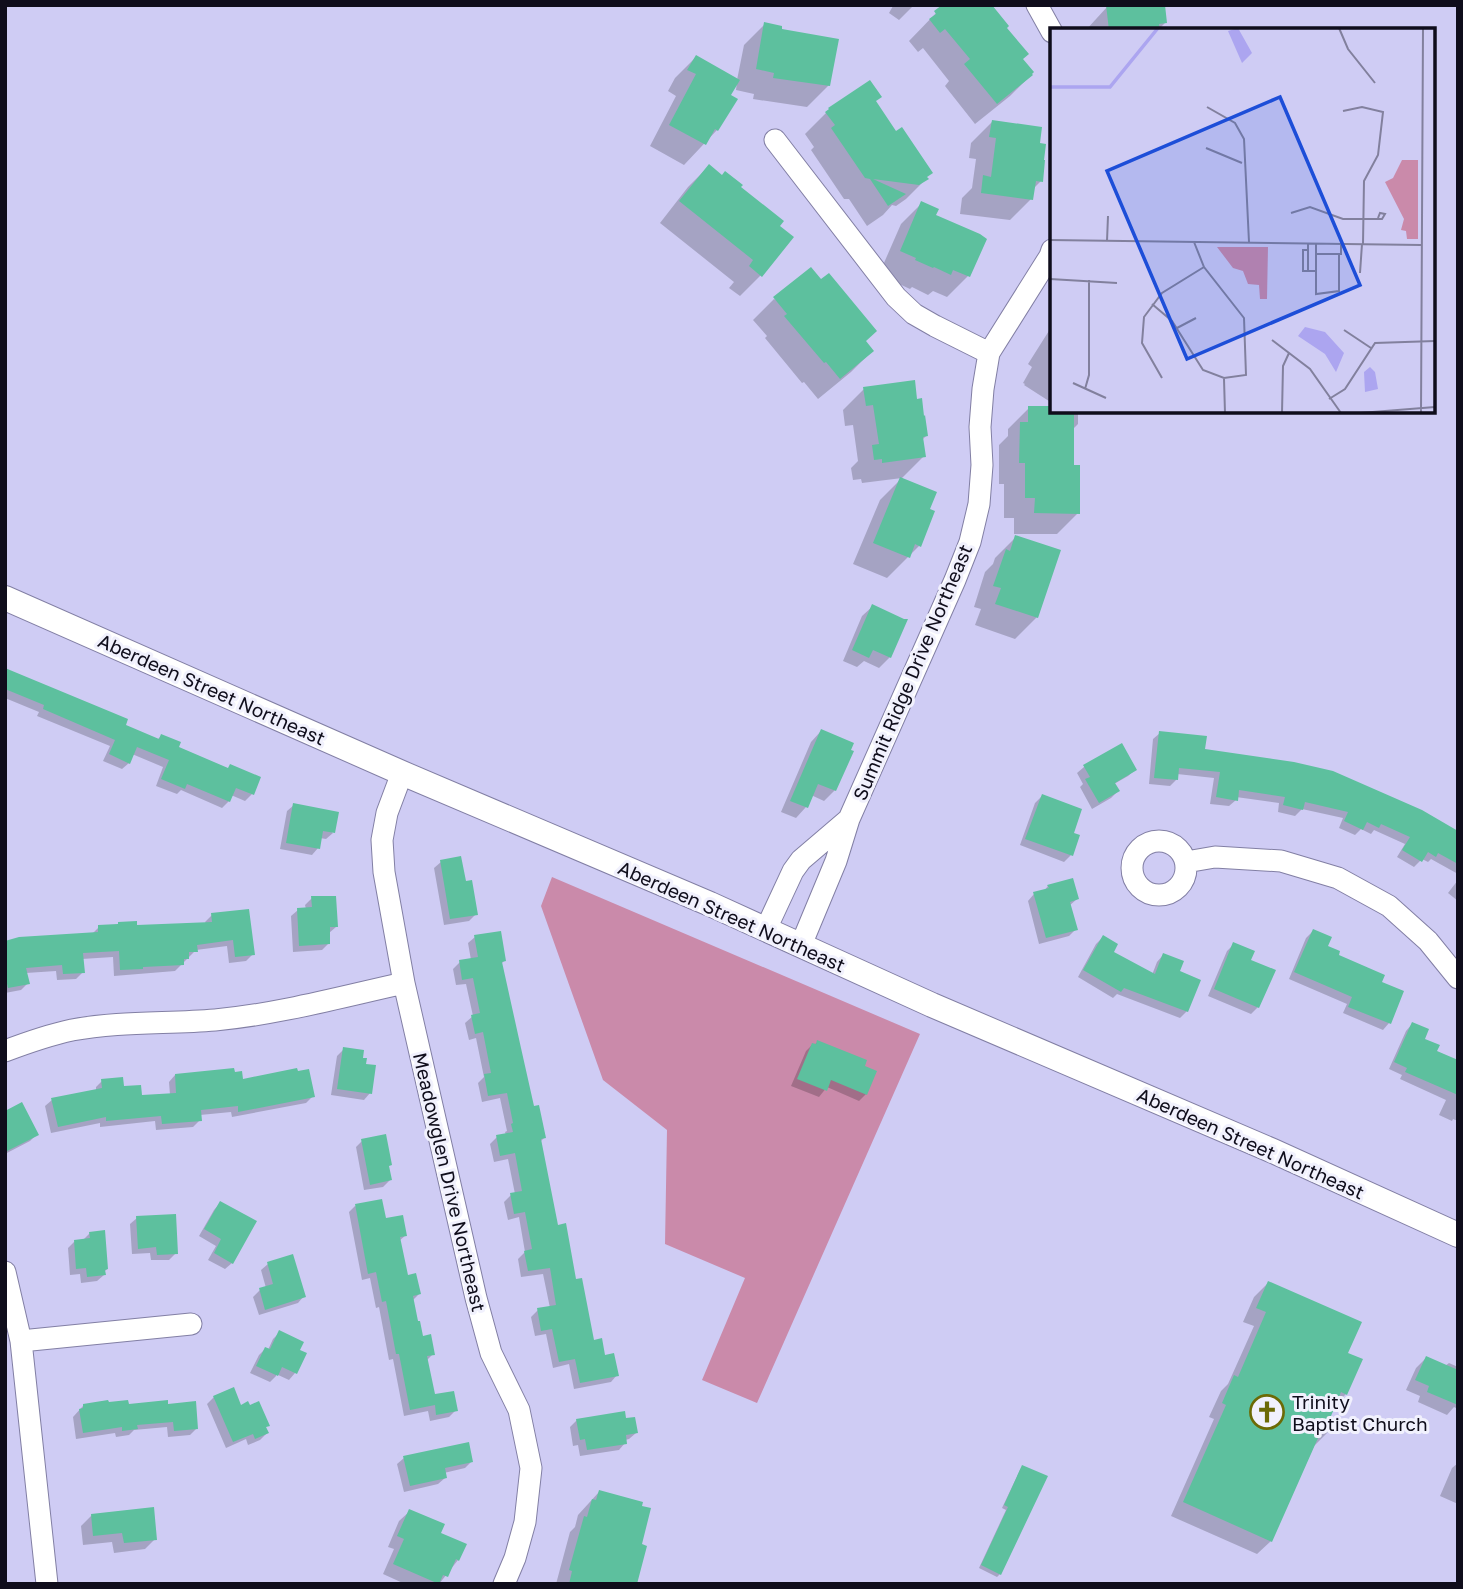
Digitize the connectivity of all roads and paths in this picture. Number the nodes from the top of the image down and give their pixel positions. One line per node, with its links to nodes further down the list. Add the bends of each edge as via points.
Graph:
1 (1037, 5): 2 (street)
2 (1050, 28)
3 (775, 140): 5 (street, via 896,297 914,314)
4 (1050, 256): 5 (street, Summit Ridge Drive Northeast)
5 (989, 353): 8 (street, Summit Ridge Drive Northeast, via 980,428 979,504 970,542)
6 (5, 598): 7 (street, Aberdeen Street Northeast)
7 (402, 774): 10 (street, Aberdeen Street Northeast); 13 (street, Meadowglen Drive Northeast, via 382,841)
8 (849, 819): 10 (street, Summit Ridge Drive Northeast, via 801,860); 11 (street, Summit Ridge Drive Northeast)
9 (1185, 862): 12 (street, via 1215,857 1280,861 1339,878 1389,906 1428,941)
10 (766, 929): 11 (street, Aberdeen Street Northeast)
11 (801, 945): 15 (street, Aberdeen Street Northeast)
12 (1458, 978)
13 (404, 983): 14 (street, via 291,1010 72,1030); 20 (street, Meadowglen Drive Northeast, via 476,1298 491,1353 519,1410 531,1468 525,1522)
14 (5, 1051)
15 (1458, 1235)
16 (5, 1272): 18 (street)
17 (191, 1324): 18 (street)
18 (21, 1341): 19 (street)
19 (47, 1584)
20 (504, 1584)

